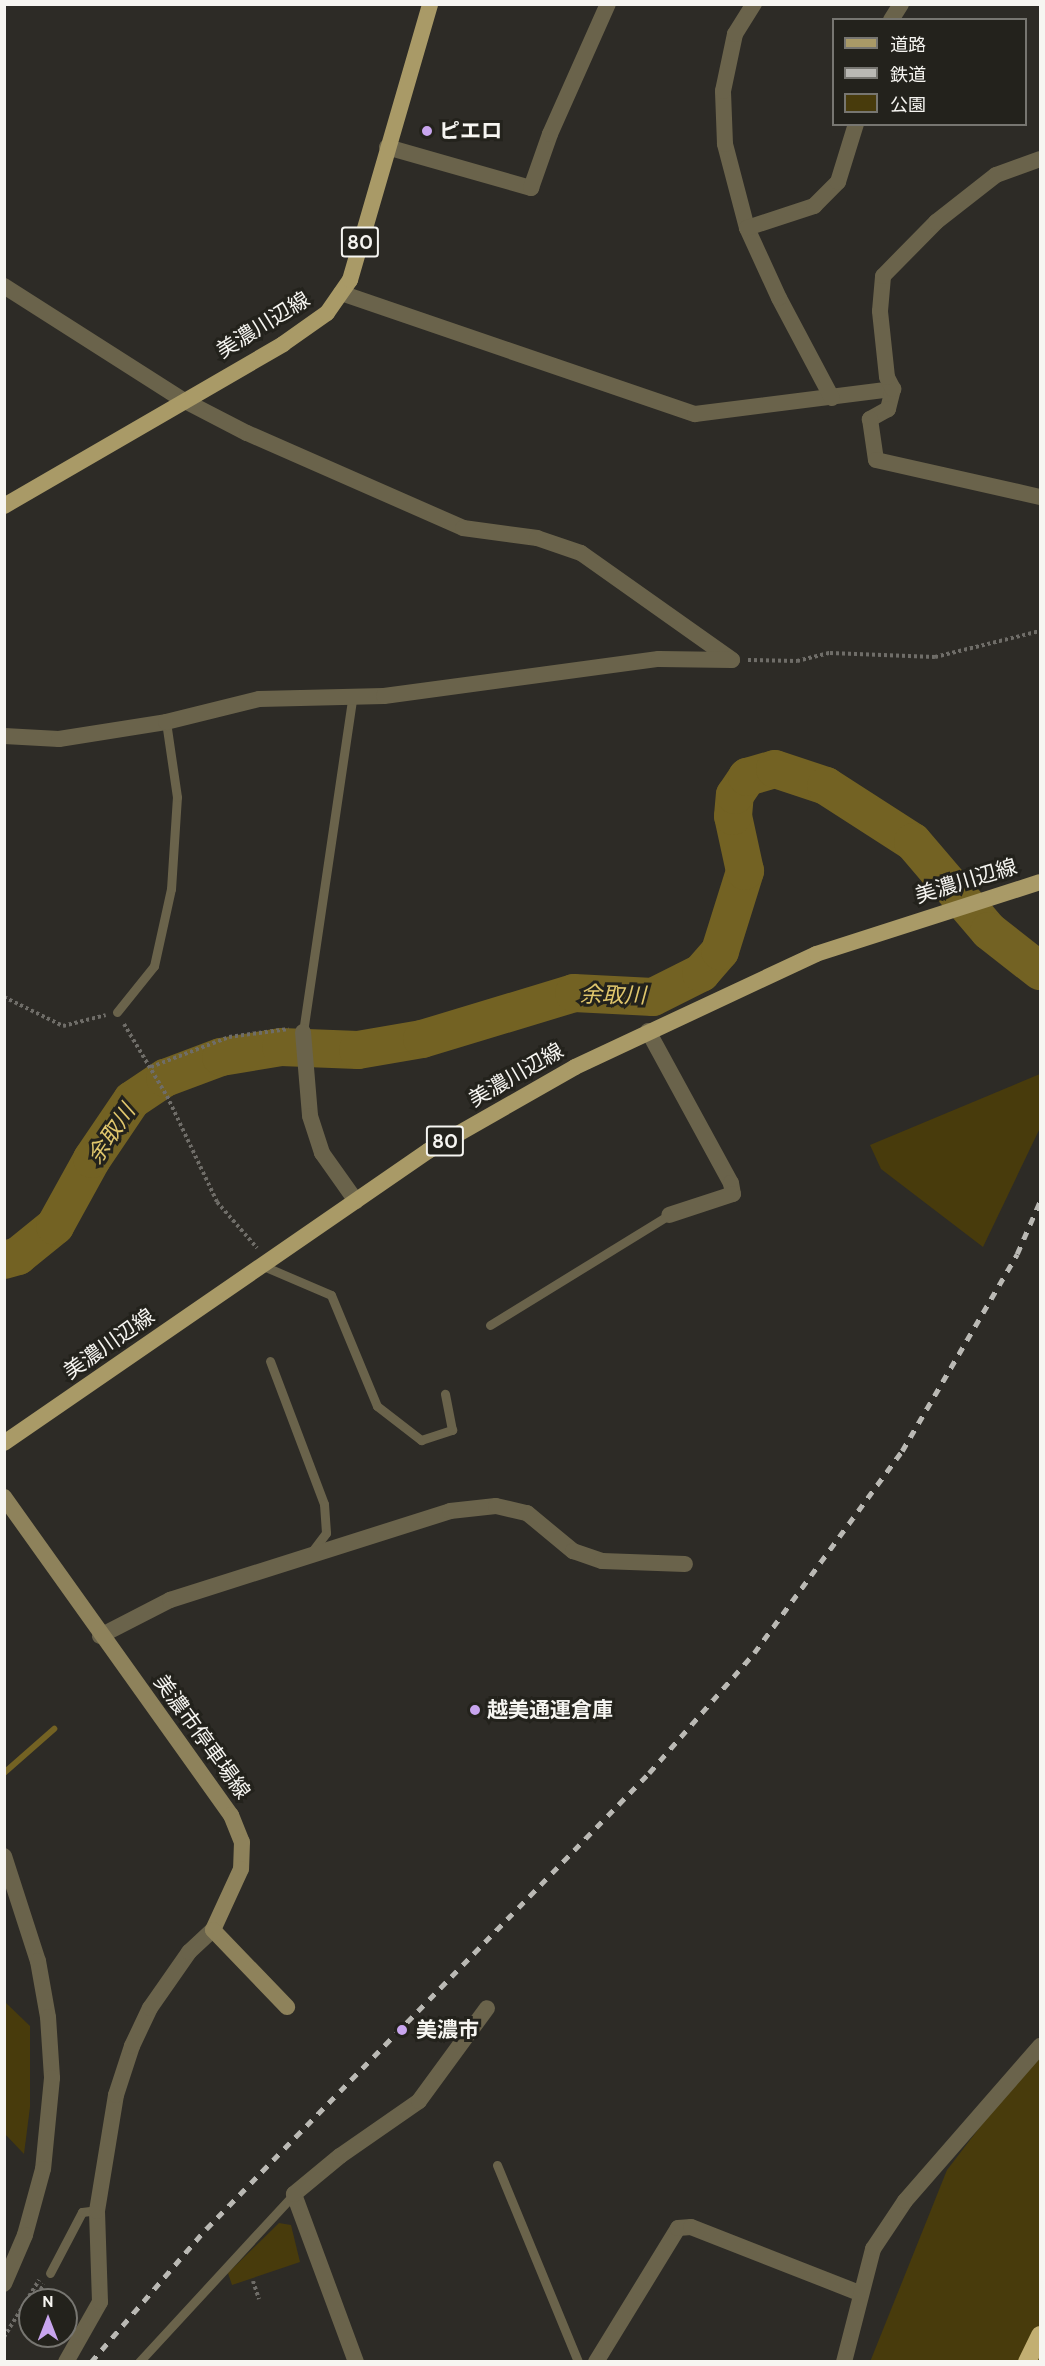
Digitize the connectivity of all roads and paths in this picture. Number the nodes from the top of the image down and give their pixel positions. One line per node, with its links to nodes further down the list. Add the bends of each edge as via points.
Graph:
1 (430, 4): 7 (main road, 美濃川辺線 / 80)
2 (608, 4): 7 (street, via 550,134 531,188)
3 (754, 4): 9 (street, via 735,33 723,91 725,144)
4 (901, 4): 5 (street)
5 (892, 18)
6 (855, 126): 9 (street, via 838,182 814,206)
7 (387, 147): 11 (main road, 美濃川辺線 / 80, via 350,280)
8 (1041, 159): 12 (street, via 996,175 936,222 883,276 880,311 887,377)
9 (747, 228): 13 (street)
10 (4, 286): 14 (street)
11 (340, 293): 13 (street, via 695,414); 14 (main road, 美濃川辺線 / 80, via 327,313 283,344)
12 (893, 390): 13 (street); 15 (street, via 888,409 870,419 876,460)
13 (832, 398)
14 (183, 400): 16 (main road, 美濃川辺線 / 80); 18 (street, via 247,433 463,528 537,538 580,553)
15 (1041, 497)
16 (4, 506)
17 (1041, 631): 18 (path, via 935,657 830,653 797,661)
18 (732, 660): 19 (street, via 659,659 384,696)
19 (353, 694): 20 (street, via 259,699); 25 (lane)
20 (166, 722): 21 (street, via 59,739); 24 (lane, via 177,797 171,889 154,966)
21 (4, 736)
22 (1041, 882): 26 (main road, 美濃川辺線 / 80, via 801,960)
23 (4, 997): 24 (path, via 63,1026)
24 (117, 1012): 27 (path)
25 (303, 1031): 27 (path, via 278,1028 229,1037); 28 (street, via 310,1116 322,1153)
26 (648, 1031): 28 (main road, 美濃川辺線 / 80, via 575,1067 428,1151); 29 (street, via 733,1194)
27 (152, 1068): 30 (path, via 217,1202)
28 (356, 1201): 30 (main road, 美濃川辺線 / 80)
29 (669, 1215): 31 (lane)
30 (264, 1262): 33 (lane, via 331,1295 376,1406 421,1440 452,1430); 34 (main road, 美濃川辺線 / 80)
31 (490, 1324)
32 (270, 1361): 36 (lane, via 324,1504 326,1533)
33 (445, 1394)
34 (4, 1443)
35 (4, 1497): 38 (main road, 美濃市停車場線)
36 (308, 1557): 37 (street, via 450,1511 496,1506 527,1513 573,1551 602,1561); 38 (street, via 170,1600)
37 (685, 1564)
38 (100, 1636): 40 (main road, 美濃市停車場線, via 231,1815 242,1842 241,1869)
39 (4, 1856): 49 (street, via 36,1950 48,2017 52,2078 43,2169 25,2235)
40 (213, 1930): 41 (main road); 46 (street, via 189,1952 150,2008 132,2046 116,2095)
41 (287, 2007)
42 (487, 2008): 45 (street, via 419,2101 340,2156)
43 (1041, 2046): 50 (street, via 905,2201 873,2249)
44 (497, 2164): 57 (lane)
45 (294, 2194): 55 (lane); 56 (street)
46 (98, 2210): 47 (lane, via 82,2212); 54 (street, via 100,2302)
47 (50, 2273): 53 (path, via 43,2272)
48 (253, 2281): 51 (path)
49 (4, 2284)
50 (859, 2293): 58 (street, via 691,2227 678,2228); 59 (street)
51 (259, 2299)
52 (1041, 2335): 60 (highway)
53 (4, 2337)
54 (66, 2361)
55 (139, 2361)
56 (356, 2361)
57 (578, 2361)
58 (596, 2361)
59 (844, 2361)
60 (1027, 2361)

